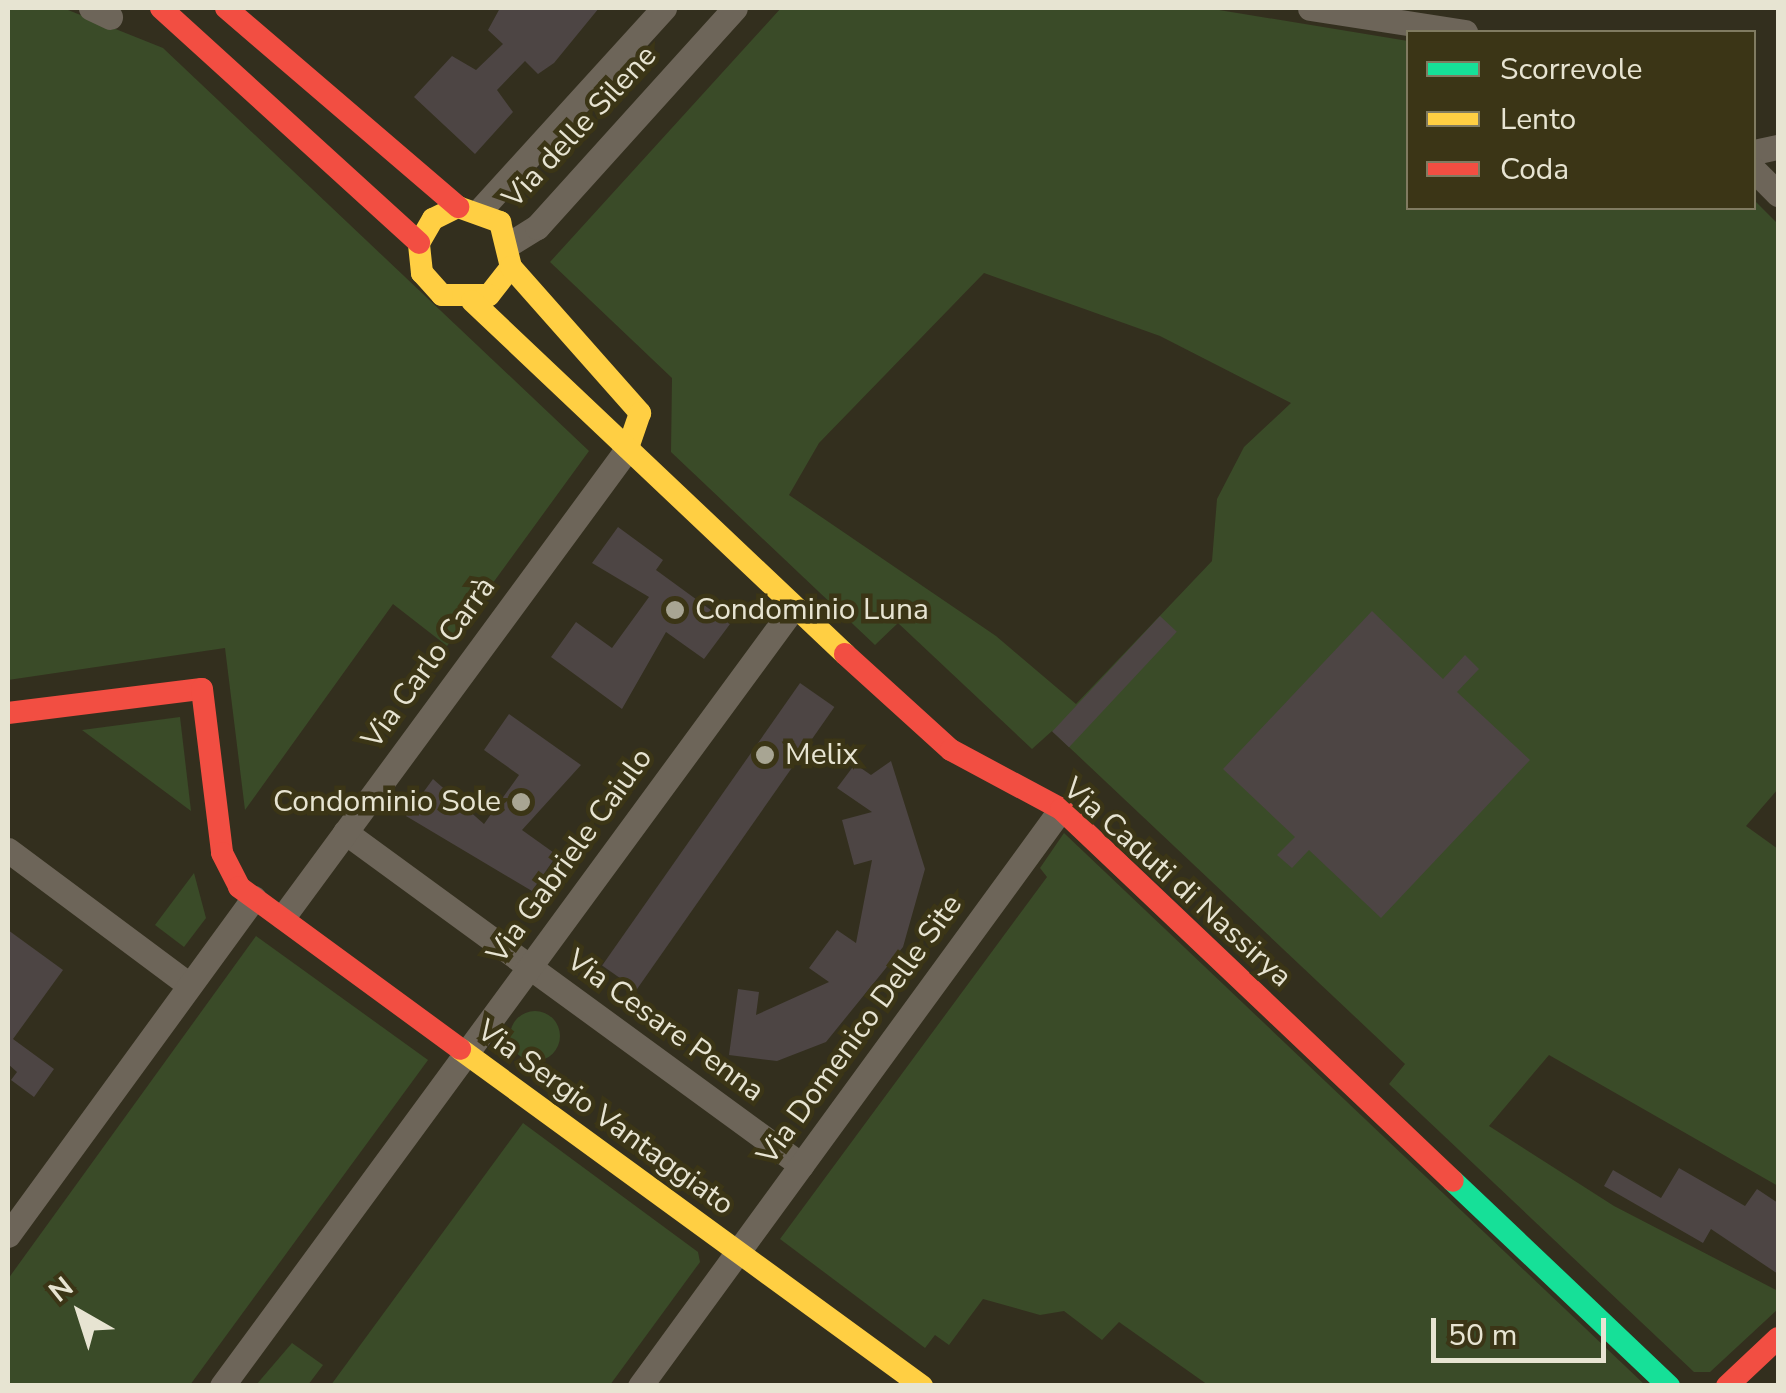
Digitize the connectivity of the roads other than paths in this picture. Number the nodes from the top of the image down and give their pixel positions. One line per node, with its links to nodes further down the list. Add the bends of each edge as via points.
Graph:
1 (161, 8): 10 (street, Via Caduti di Nassirya)
2 (664, 8): 9 (street, Via delle Silene)
3 (735, 8): 11 (street, Via delle Silene)
4 (1310, 8): 6 (street)
5 (236, 11): 9 (street)
6 (1452, 30)
7 (1756, 172): 8 (street)
8 (1778, 194)
9 (469, 208): 10 (street, via 433,219); 11 (street)
10 (419, 243): 12 (street, Via Caduti di Nassirya, via 432,284)
11 (511, 255): 12 (street); 13 (street, via 640,412)
12 (472, 301): 13 (street, Via Caduti di Nassirya, via 605,436)
13 (628, 448): 14 (street, Via Caduti di Nassirya); 17 (street, Via Carlo Carrà)
14 (794, 608): 16 (street, Via Caduti di Nassirya, via 952,750); 21 (street, Via Gabriele Caiulo)
15 (8, 713): 19 (street, via 202,689 222,853)
16 (1061, 809): 24 (street, Via Domenico Delle Site); 31 (street, Via Caduti di Nassirya)
17 (345, 832): 20 (street, Via Carlo Carrà); 21 (street, Via Cesare Penna)
18 (8, 850): 22 (street)
19 (254, 898): 20 (street, Via Sergio Vantaggiato); 22 (street)
20 (282, 917): 23 (street, Via Sergio Vantaggiato)
21 (530, 967): 23 (street, Via Gabriele Caiulo); 24 (street, Via Cesare Penna)
22 (188, 984): 25 (street)
23 (466, 1053): 26 (street, Via Sergio Vantaggiato); 28 (street, Via Gabriele Caiulo)
24 (801, 1166): 26 (street, Via Domenico Delle Site)
25 (8, 1235)
26 (738, 1252): 29 (street, Via Domenico Delle Site); 30 (street, Via Sergio Vantaggiato)
27 (1778, 1338): 32 (street)
28 (222, 1386)
29 (640, 1386)
30 (922, 1386)
31 (1669, 1386)
32 (1727, 1386)

